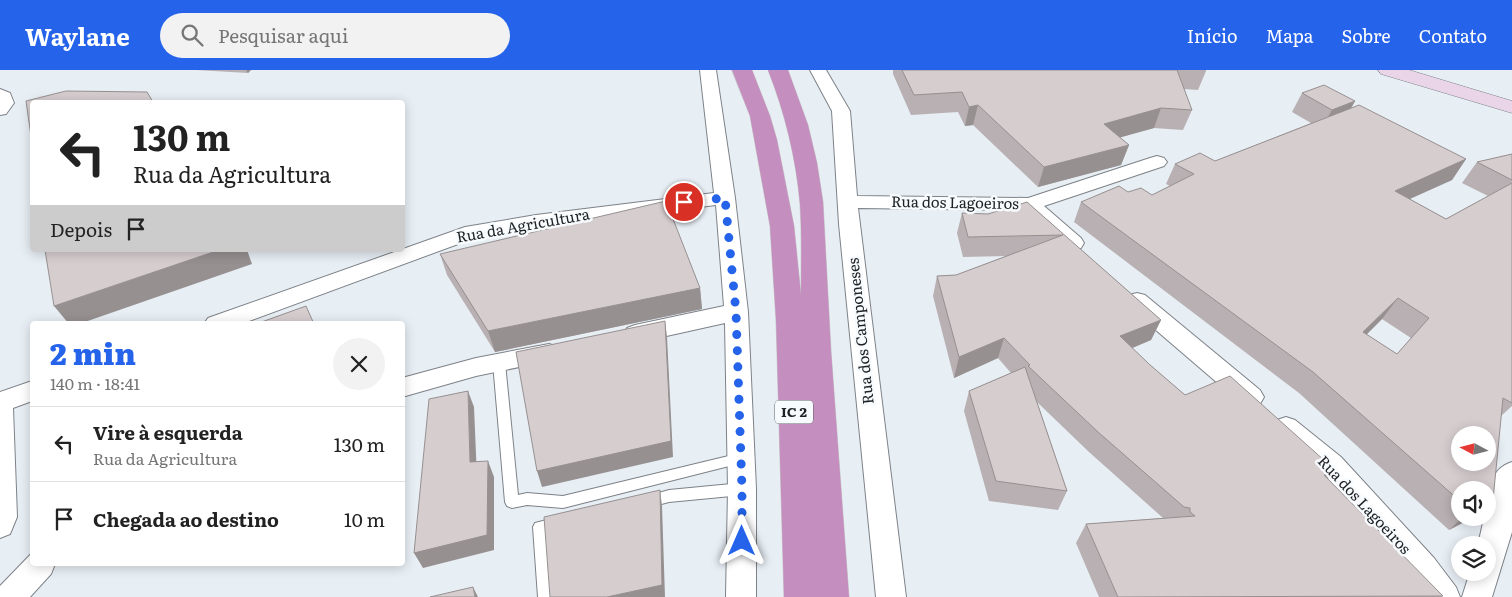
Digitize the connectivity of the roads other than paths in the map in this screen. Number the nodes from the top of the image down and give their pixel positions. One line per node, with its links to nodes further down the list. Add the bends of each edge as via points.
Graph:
1 (708, 70): 10 (street)
2 (742, 70): 35 (highway, IC 2, via 760,116 782,226 790,320)
3 (778, 70): 36 (highway, IC 2, via 801,143 813,221 814,314)
4 (818, 70): 11 (street, Rua dos Camponeses, via 841,110)
5 (1388, 70): 7 (main road)
6 (0, 94): 8 (street, via 5,103)
7 (1512, 107)
8 (0, 110)
9 (1158, 162): 12 (street)
10 (725, 198): 15 (street); 16 (street, Rua da Agricultura, via 536,220 465,234)
11 (848, 202): 12 (street, Rua dos Lagoeiros); 37 (street, Rua dos Camponeses)
12 (1030, 204): 13 (street, Rua dos Lagoeiros)
13 (1093, 261)
14 (1121, 286): 38 (street, Rua dos Lagoeiros, via 1331,465)
15 (736, 312): 17 (street); 23 (street)
16 (224, 321)
17 (614, 339)
18 (567, 349): 19 (street)
19 (500, 363): 20 (street); 23 (lane, via 512,502 534,499 563,502)
20 (405, 387)
21 (30, 392): 22 (street)
22 (0, 402): 28 (street, via 3,517)
23 (741, 458): 25 (street)
24 (1512, 473): 29 (street, via 1502,487)
25 (742, 489): 26 (lane, via 670,496); 32 (street)
26 (632, 505)
27 (568, 520): 34 (lane, via 540,527)
28 (0, 525)
29 (1496, 536)
30 (38, 566): 33 (street)
31 (1481, 581): 39 (street)
32 (735, 596)
33 (10, 597)
34 (545, 597)
35 (802, 597)
36 (831, 597)
37 (891, 597)
38 (1445, 597)
39 (1477, 597)

